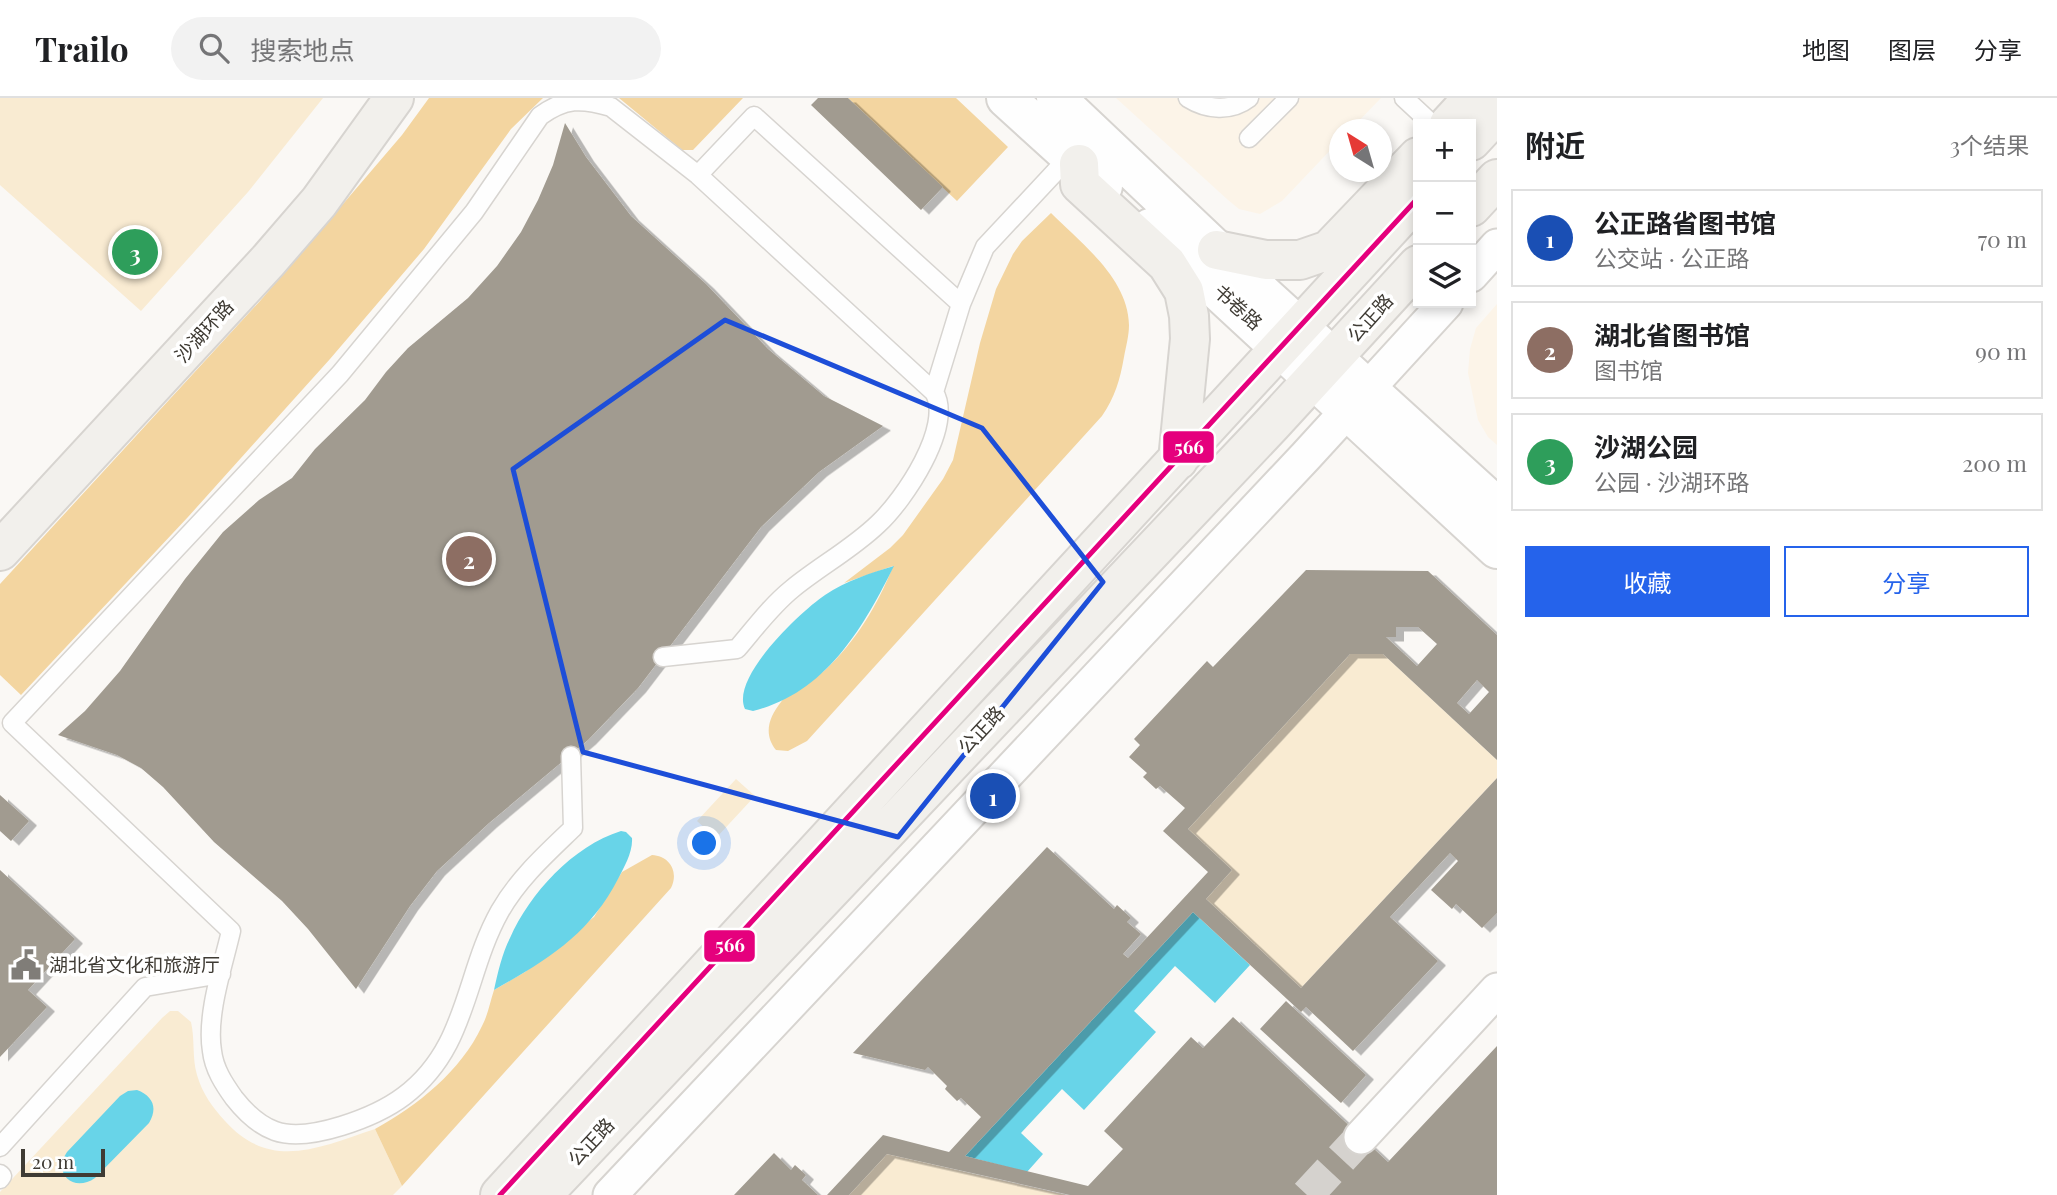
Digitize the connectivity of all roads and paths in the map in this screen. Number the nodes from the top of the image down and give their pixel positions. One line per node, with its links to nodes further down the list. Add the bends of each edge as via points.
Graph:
1 (394, 98): 33 (main road, 沙湖环路, via 319,202 268,261)
2 (1006, 98): 14 (street, 书卷路)
3 (1056, 98): 21 (street, 书卷路)
4 (1188, 98): 5 (lane, via 1198,104 1230,108)
5 (1249, 98)
6 (1289, 98): 13 (lane)
7 (1404, 98): 10 (lane)
8 (1497, 104): 11 (main road, via 1461,112)
9 (1497, 113): 12 (main road)
10 (1427, 119)
11 (1454, 119)
12 (1476, 136)
13 (1249, 138)
14 (1074, 160): 24 (lane, via 985,247); 26 (street, 书卷路); 30 (main road, via 1080,184 1167,264 1184,291 1190,339)
15 (1413, 162): 21 (main road, via 1329,250 1283,260)
16 (698, 175): 24 (lane, via 754,116); 28 (lane); 35 (lane, via 625,116 596,101 566,100 554,105 540,116 474,212 340,374)
17 (1497, 178): 18 (main road)
18 (1476, 201)
19 (1413, 203): 26 (main road, 公正路)
20 (1497, 246): 22 (street)
21 (1217, 250): 26 (street, 书卷路)
22 (1476, 269)
23 (1413, 270): 27 (main road, 公正路)
24 (961, 304): 28 (lane)
25 (1441, 308): 29 (street)
26 (1290, 338): 27 (street, 书卷路); 30 (main road, 公正路)
27 (1323, 368): 29 (street, 书卷路); 42 (main road, 公正路)
28 (934, 392): 34 (lane, via 940,409 934,438 881,522 786,594 737,649)
29 (1358, 400): 31 (street, 书卷路); 32 (street, 书卷路); 43 (street)
30 (1178, 460): 41 (main road, 公正路)
31 (1497, 506)
32 (1497, 549)
33 (0, 551)
34 (663, 657)
35 (6, 717): 37 (lane, via 231,931)
36 (571, 756): 37 (lane, via 573,828 528,870 499,913 459,1023 440,1059 415,1087 389,1106 318,1132 291,1134 276,1132 250,1116 224,1083 212,1053 210,1036)
37 (221, 974): 40 (lane, via 145,987)
38 (1497, 990): 39 (street)
39 (1361, 1137)
40 (0, 1147)
41 (500, 1195)
42 (542, 1195)
43 (610, 1195)

